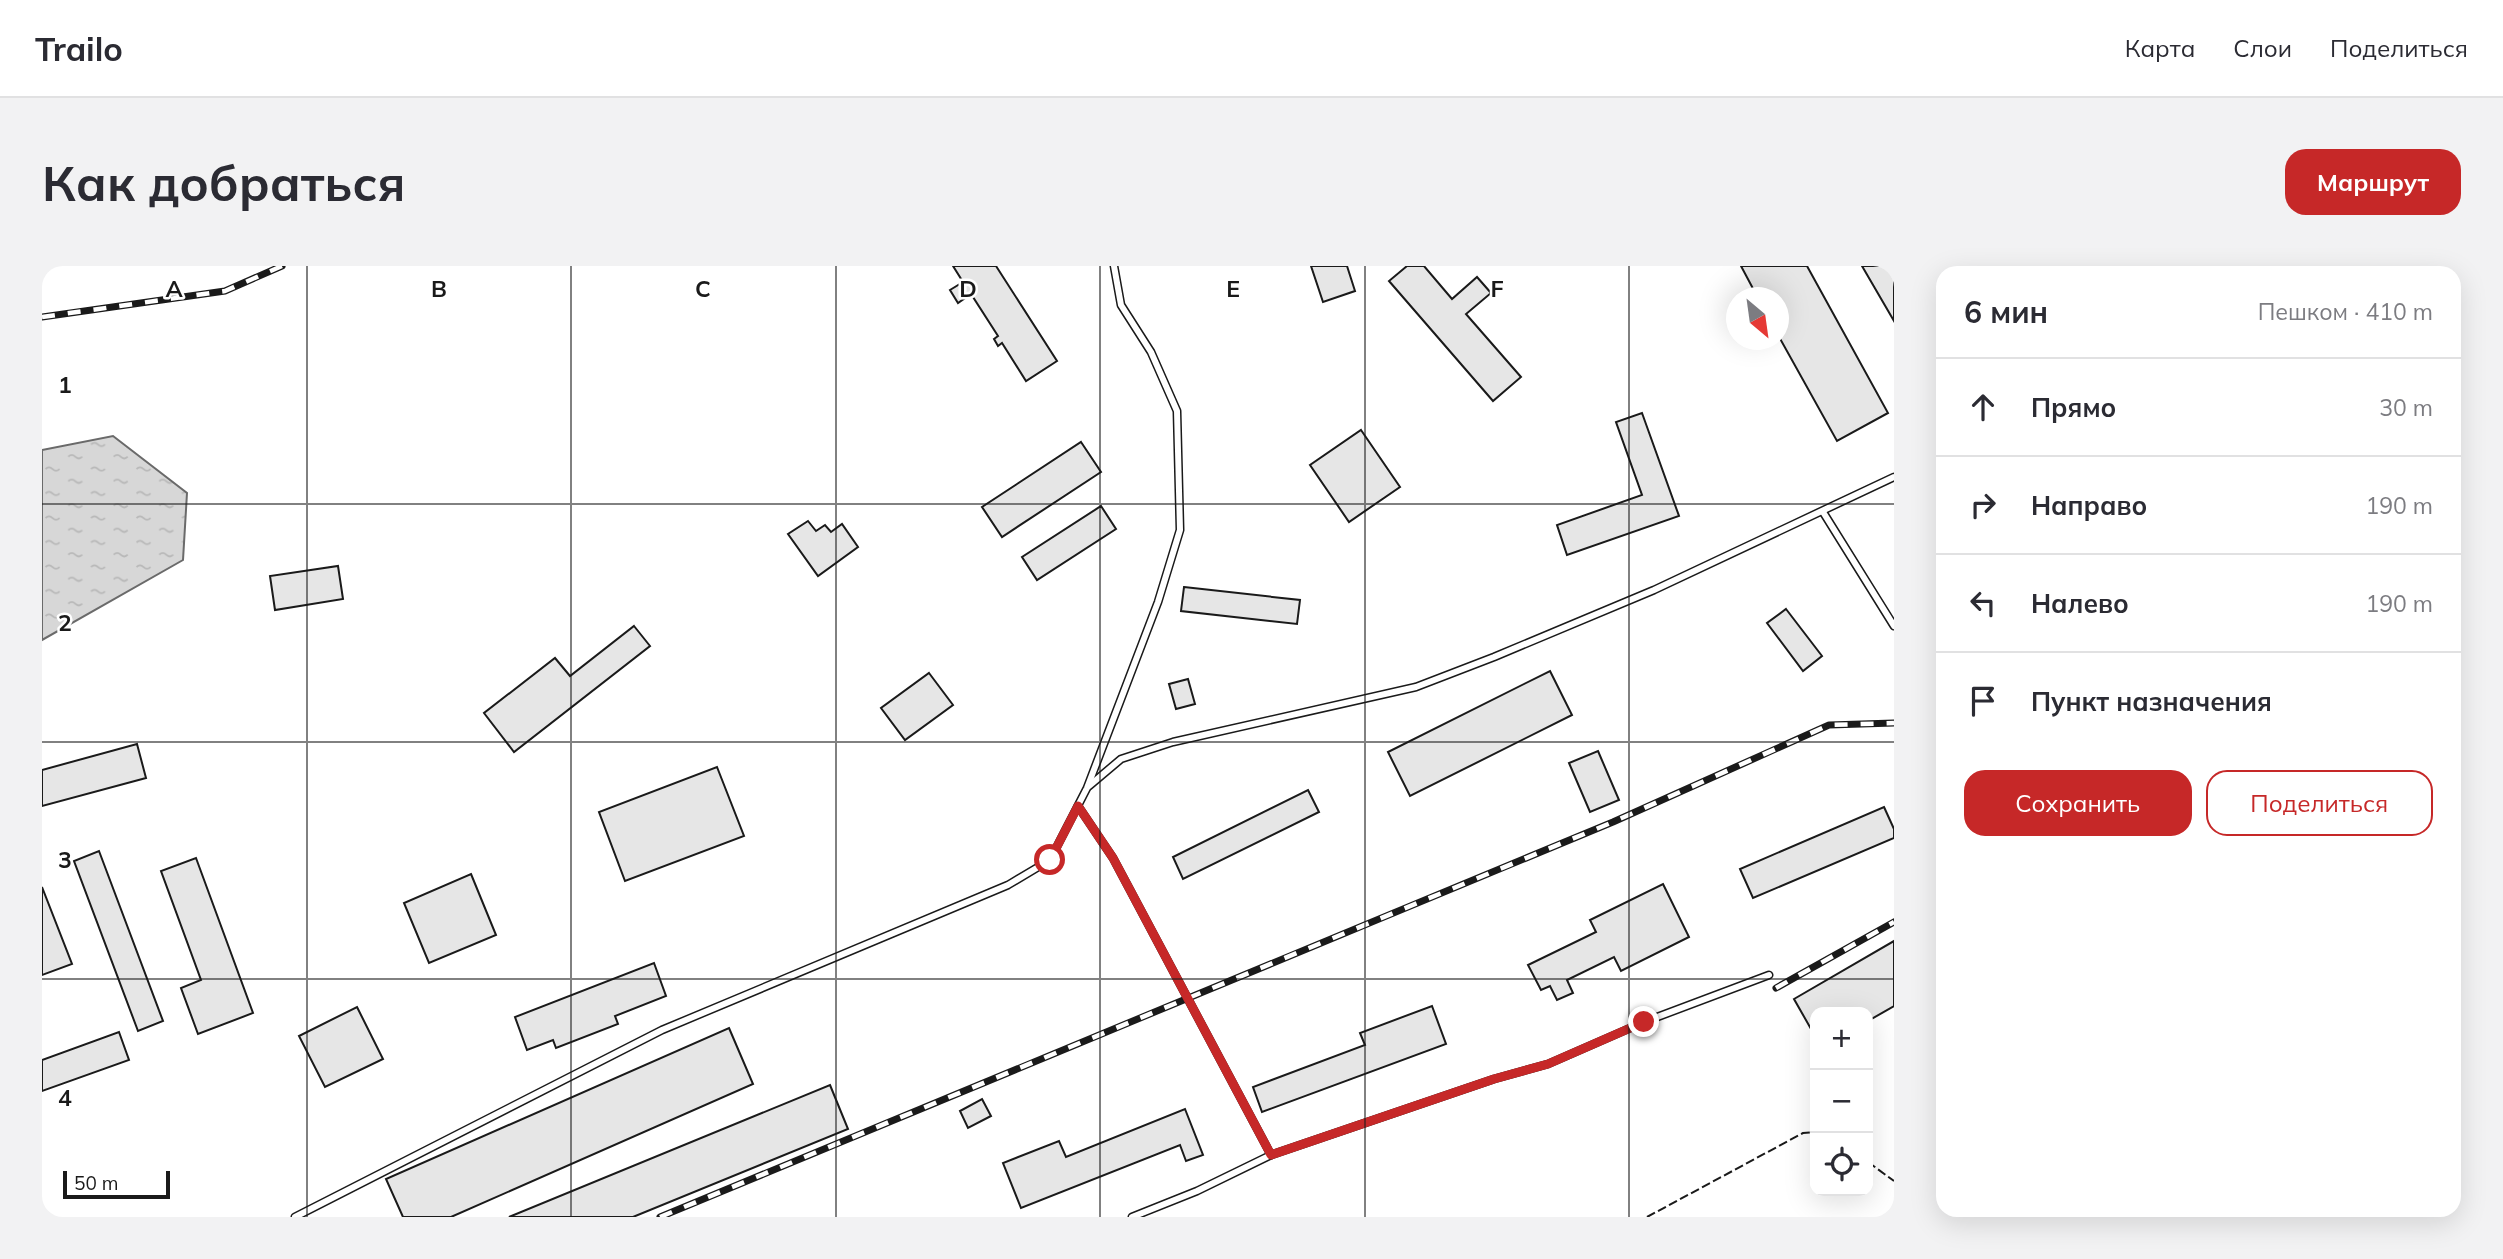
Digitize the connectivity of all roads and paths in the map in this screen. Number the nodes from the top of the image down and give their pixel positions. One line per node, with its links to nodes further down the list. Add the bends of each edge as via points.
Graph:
1 (1114, 266): 5 (lane, via 1121,305 1151,352 1177,411 1180,530 1158,603)
2 (1894, 477): 3 (lane)
3 (1823, 512): 4 (lane); 5 (lane, via 1654,590 1416,687 1173,743 1121,759)
4 (1894, 626)
5 (1087, 788): 6 (lane)
6 (1078, 806): 8 (lane, via 1113,858); 9 (lane, via 1050,860 1008,885 662,1030)
7 (1769, 975): 8 (lane, via 1548,1064)
8 (1271, 1155): 10 (lane)
9 (295, 1217)
10 (1132, 1217)

